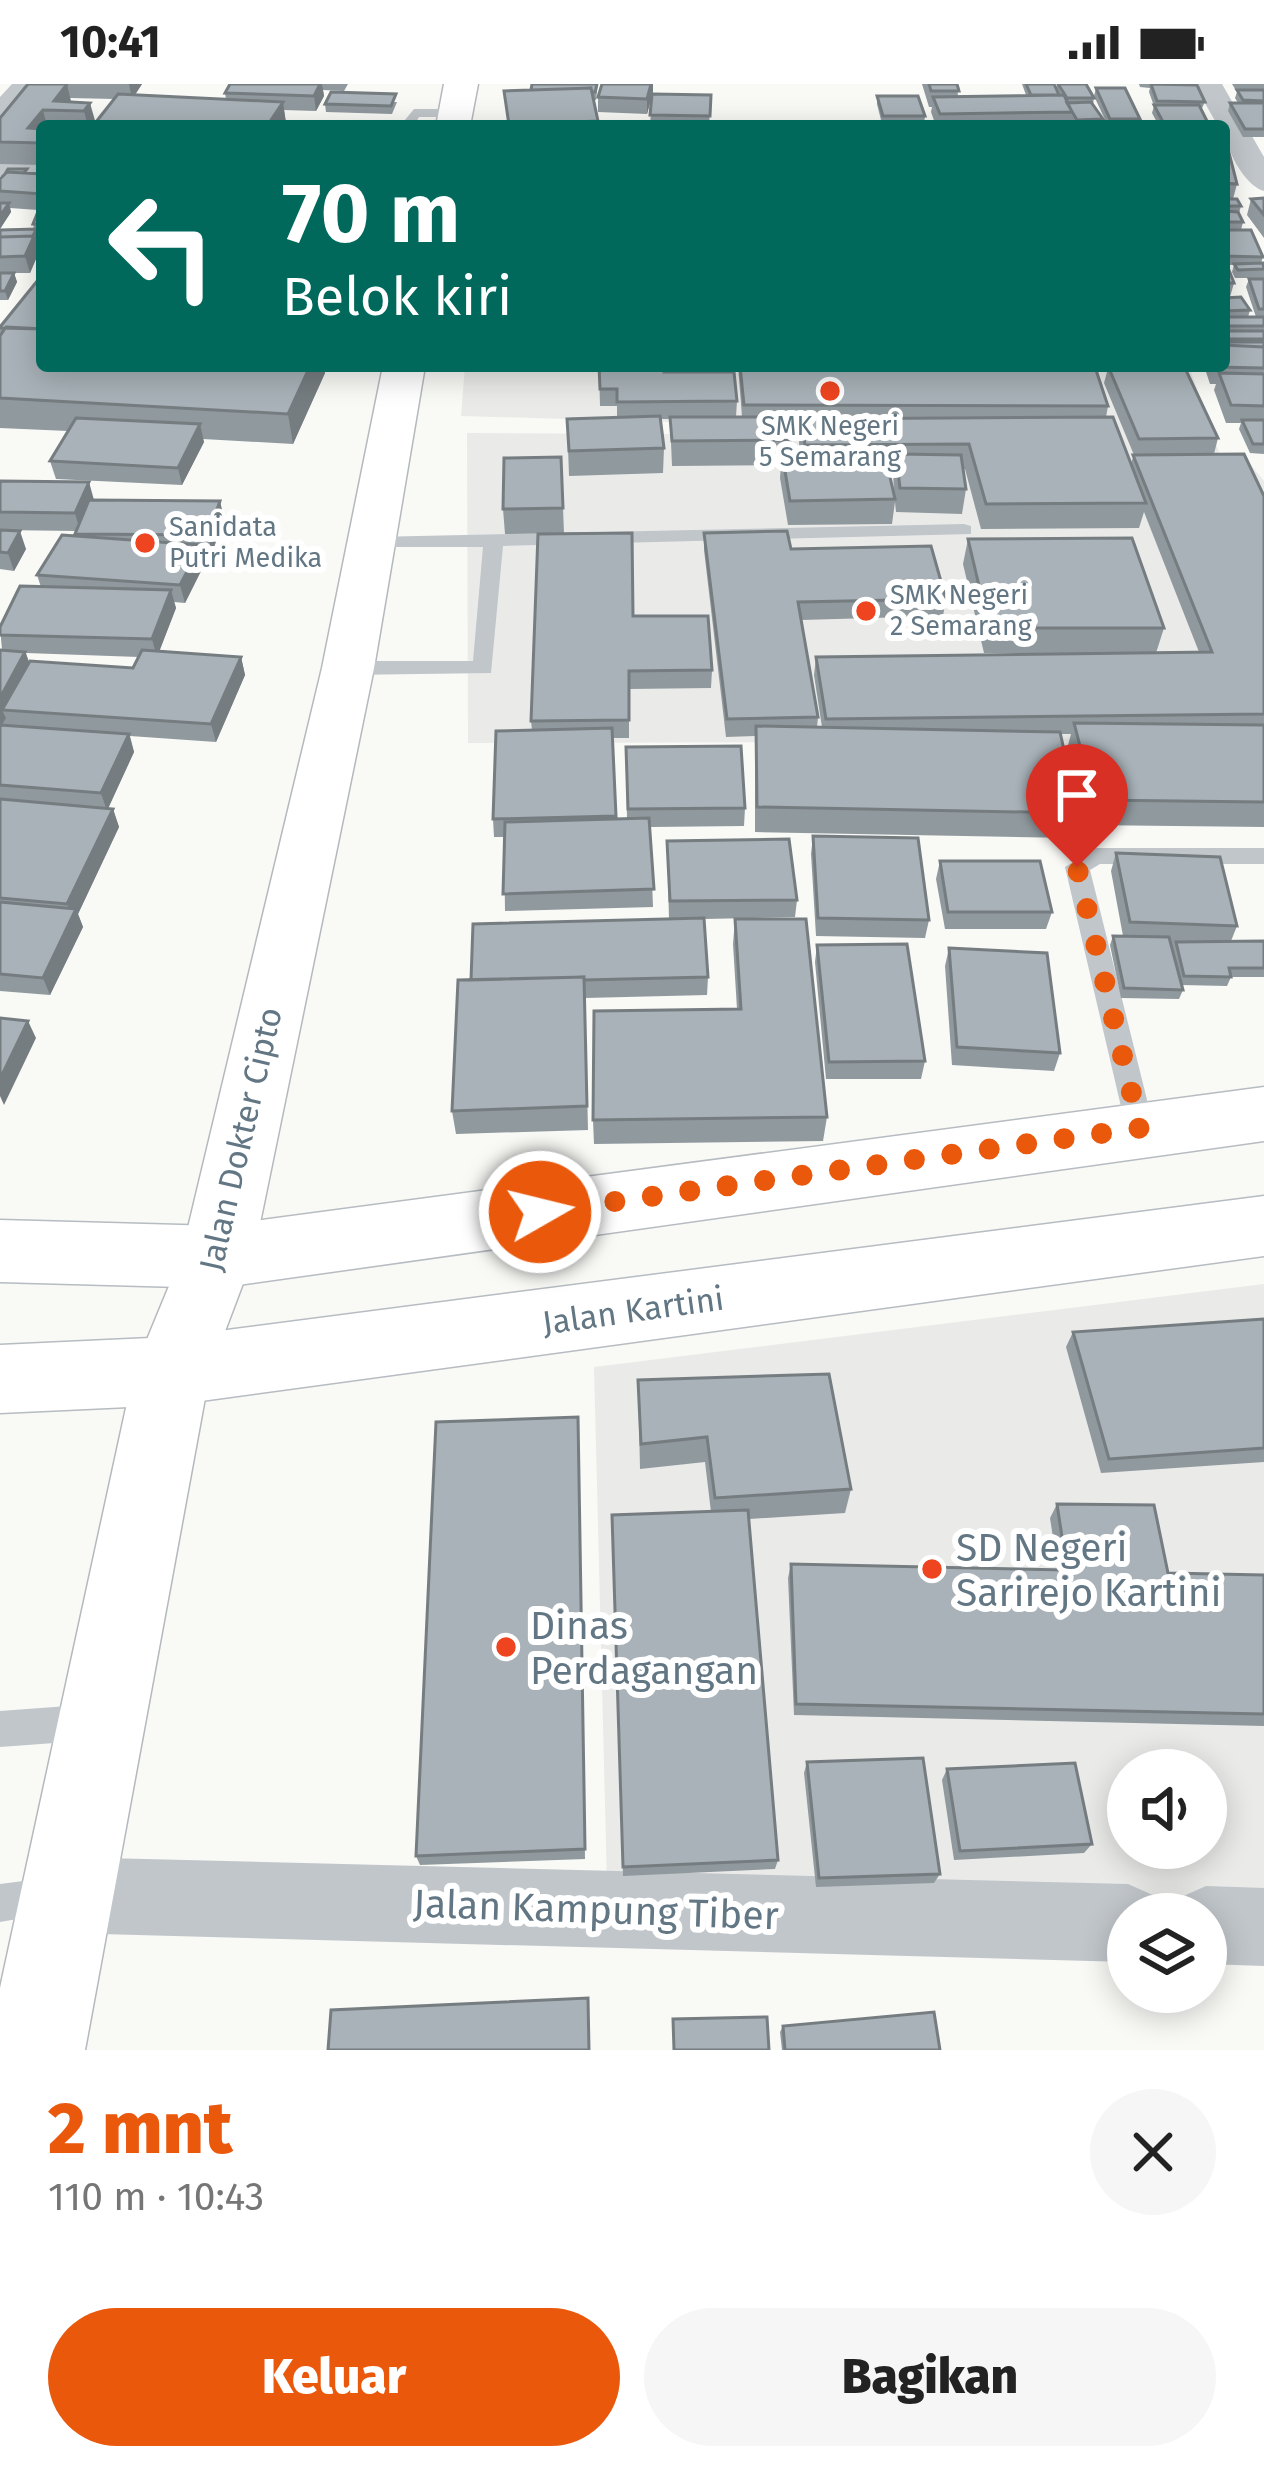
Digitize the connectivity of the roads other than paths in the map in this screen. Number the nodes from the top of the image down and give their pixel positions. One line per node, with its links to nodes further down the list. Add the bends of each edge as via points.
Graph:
1 (27, 84): 5 (street)
2 (1209, 90): 3 (street); 7 (street)
3 (1246, 95)
4 (457, 108): 6 (lane)
5 (0, 114)
6 (410, 120)
7 (1227, 120)
8 (1243, 148): 11 (street)
9 (0, 167): 10 (street)
10 (36, 169)
11 (1264, 182)
12 (403, 372): 15 (main road, Jalan Dokter Cipto)
13 (964, 530): 14 (lane)
14 (494, 540): 15 (lane); 16 (lane, via 482,668)
15 (374, 543): 16 (main road, Jalan Dokter Cipto)
16 (348, 668): 22 (main road, Jalan Dokter Cipto)
17 (1264, 856): 19 (lane, via 1096,856 1077,867)
18 (1264, 1114): 19 (main road)
19 (1140, 1128): 22 (main road)
20 (1264, 1226): 23 (main road, Jalan Kartini)
21 (0, 1251): 22 (main road)
22 (217, 1257): 23 (main road, Jalan Dokter Cipto)
23 (172, 1371): 24 (main road, Jalan Kartini); 25 (main road, Jalan Dokter Cipto)
24 (0, 1379)
25 (99, 1721): 26 (lane); 27 (main road, Jalan Dokter Cipto)
26 (0, 1730)
27 (32, 1899): 28 (street, Jalan Kampung Tiber); 31 (main road, Jalan Dokter Cipto)
28 (1107, 1923)
29 (1227, 1926): 30 (street)
30 (1264, 1927)
31 (36, 2050)

